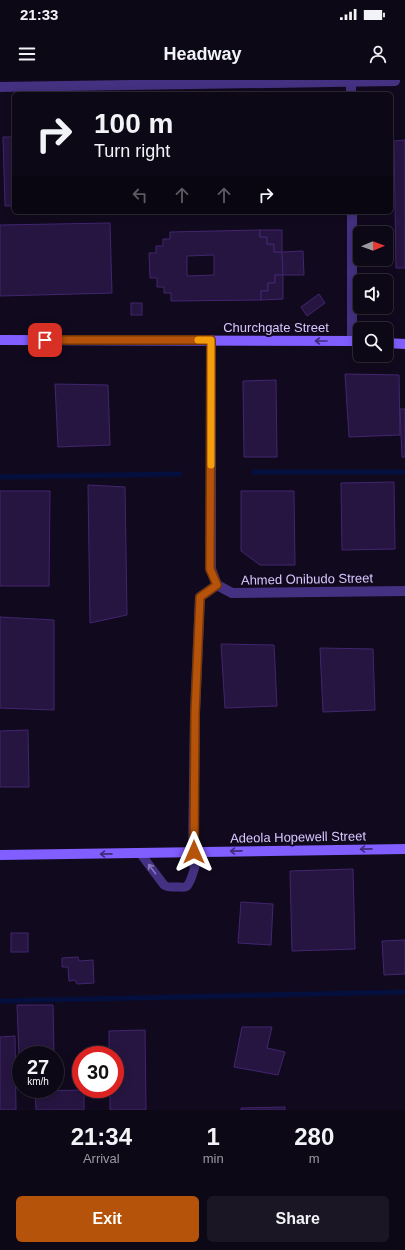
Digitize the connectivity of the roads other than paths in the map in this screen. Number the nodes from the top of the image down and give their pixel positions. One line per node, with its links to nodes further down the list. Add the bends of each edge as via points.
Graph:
1 (395, 81): 2 (street)
2 (351, 83): 3 (street); 4 (street)
3 (0, 87)
4 (351, 92)
5 (352, 214): 6 (street)
6 (355, 322)
7 (0, 340): 8 (street, Churchgate Street)
8 (211, 340): 9 (street, Churchgate Street, one-way to 8); 12 (street, via 210,569)
9 (353, 341)
10 (393, 343): 11 (street)
11 (405, 344)
12 (217, 585): 13 (street, Ahmed Onibudo Street, via 232,593); 15 (street, via 200,597)
13 (405, 591)
14 (405, 849): 15 (street, Adeola Hopewell Street, one-way to 15)
15 (190, 852): 16 (street, Adeola Hopewell Street); 16 (lane, one-way to 16, via 195,867 185,887 164,885)
16 (140, 853): 17 (street, Adeola Hopewell Street, one-way to 17)
17 (0, 855)

